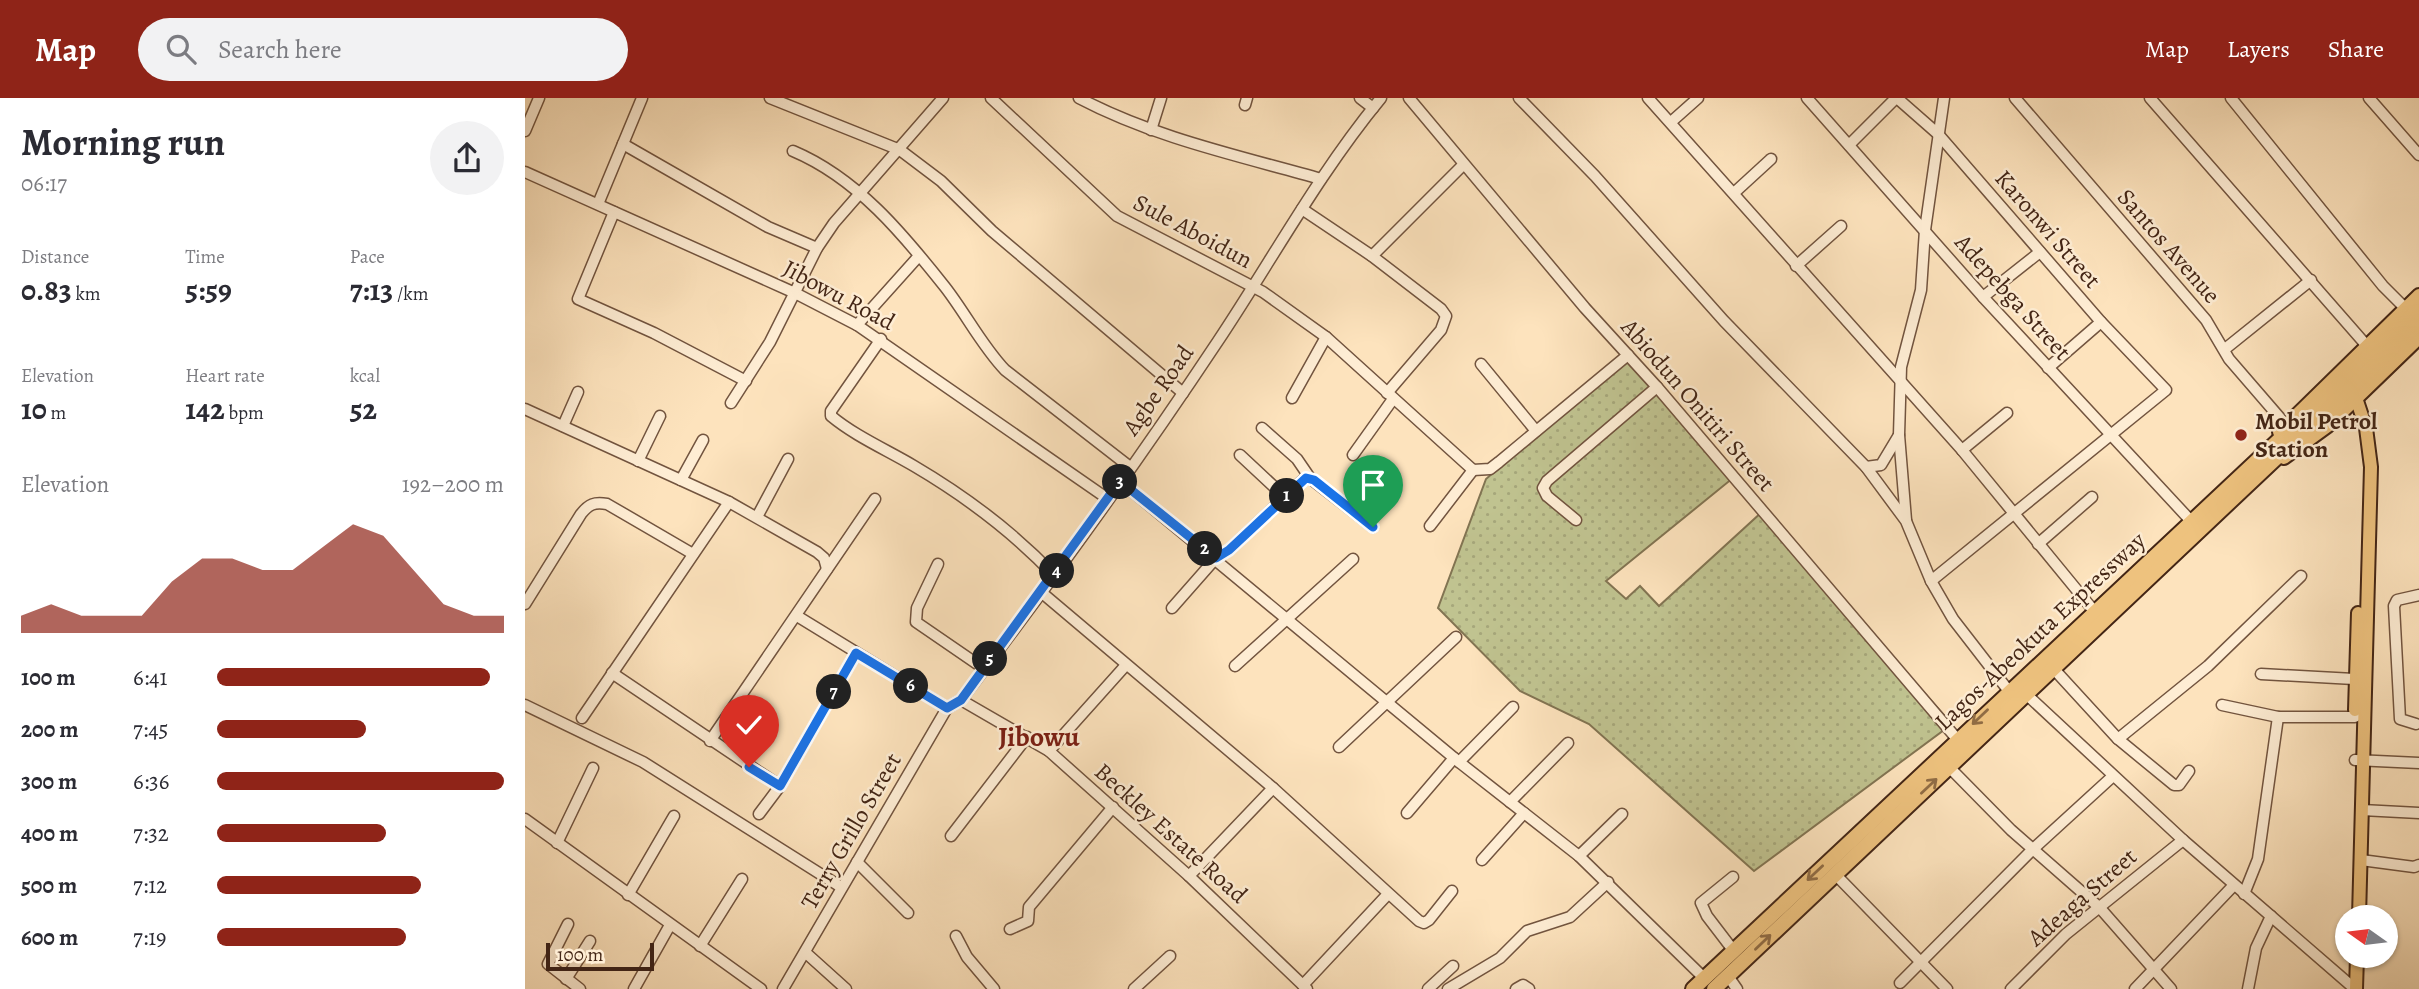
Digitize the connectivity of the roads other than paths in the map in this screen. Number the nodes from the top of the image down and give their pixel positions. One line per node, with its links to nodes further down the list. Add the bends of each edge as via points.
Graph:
1 (539, 98): 24 (street)
2 (642, 98): 26 (street)
3 (770, 98): 28 (street)
4 (943, 98): 28 (street)
5 (991, 98): 48 (street, Sule Aboidun, via 1117,216)
6 (1079, 98): 23 (street)
7 (1161, 98): 23 (street)
8 (1360, 98): 21 (street)
9 (1381, 98): 21 (street, Agbe Road)
10 (1409, 98): 32 (street, Abiodun Onitiri Street)
11 (1519, 98): 89 (street)
12 (1648, 98): 22 (street)
13 (1698, 98): 22 (street)
14 (1807, 98): 27 (street, Adepebga Street)
15 (1897, 98): 25 (street, Karonwi Street); 27 (street)
16 (1944, 98): 25 (street)
17 (2015, 98): 60 (street, Santos Avenue, via 2206,320)
18 (2150, 98): 47 (street)
19 (2231, 98): 52 (street, via 2383,286)
20 (2369, 98): 30 (street)
21 (1373, 108): 34 (street, Agbe Road)
22 (1671, 122): 35 (street)
23 (1151, 130): 34 (street)
24 (525, 131)
25 (1938, 134): 41 (street); 43 (street, Karonwi Street)
26 (623, 144): 37 (street); 42 (street, via 768,227)
27 (1849, 145): 41 (street, Adepebga Street)
28 (900, 150): 36 (street); 68 (street)
29 (793, 152): 36 (street, via 841,176)
30 (2419, 155)
31 (1771, 159): 35 (street)
32 (1463, 165): 44 (street); 61 (street, Abiodun Onitiri Street)
33 (525, 172): 37 (street, Jibowu Road)
34 (1321, 179): 38 (street, Agbe Road)
35 (1734, 192): 46 (street)
36 (860, 193): 42 (street); 45 (street)
37 (598, 204): 39 (street, Jibowu Road)
38 (1302, 209): 44 (street); 48 (street, Agbe Road)
39 (614, 212): 49 (street, Jibowu Road); 64 (street, via 578,299)
40 (1840, 226): 46 (street)
41 (1925, 230): 51 (street, Adepebga Street); 65 (street, via 1920,290)
42 (817, 248): 49 (street)
43 (2040, 251): 51 (street); 53 (street, Karonwi Street)
44 (1372, 256): 69 (street, via 1446,316 1441,330)
45 (918, 257): 55 (street); 88 (street, via 1006,370)
46 (1796, 266): 65 (street)
47 (2311, 280): 59 (street); 60 (street)
48 (1253, 286): 56 (street, Sule Aboidun); 68 (street, Agbe Road)
49 (795, 293): 55 (street, Jibowu Road); 64 (street)
50 (2419, 295): 52 (main road)
51 (1983, 297): 63 (street, Adepebga Street)
52 (2412, 308): 59 (main road); 94 (highway, Lagos-Abeokuta Expressway)
53 (2101, 322): 63 (street); 81 (street, Karonwi Street, via 2167,390)
54 (2419, 323): 94 (highway, Lagos-Abeokuta Expressway)
55 (857, 325): 58 (street, Jibowu Road)
56 (1326, 337): 69 (street, Sule Aboidun); 70 (street)
57 (2419, 338): 71 (main road)
58 (881, 339): 98 (street, Jibowu Road); 113 (street, via 831,416 996,522)
59 (2367, 346): 76 (main road)
60 (2225, 349): 76 (street, Santos Avenue, via 2228,359)
61 (1628, 355): 66 (street, Abiodun Onitiri Street); 79 (street)
62 (1481, 365): 79 (street)
63 (2048, 368): 81 (street, Adepebga Street)
64 (746, 381): 72 (street)
65 (1900, 383): 80 (street); 83 (street)
66 (1657, 387): 102 (street, via 1547,481 1543,488 1547,496); 145 (street, Abiodun Onitiri Street)
67 (578, 392): 77 (street)
68 (1183, 393): 88 (street, Agbe Road)
69 (1390, 396): 85 (street); 90 (street, Sule Aboidun)
70 (1292, 398)
71 (2354, 400): 94 (main road, via 2328,425); 131 (main road, via 2366,471); 152 (main road, via 2369,440 2371,467)
72 (731, 403)
73 (525, 409): 77 (street)
74 (2007, 413): 83 (street)
75 (660, 416): 87 (street)
76 (2285, 425): 94 (main road)
77 (563, 426): 87 (street)
78 (1262, 428): 91 (street, via 1297,459)
79 (1536, 431): 90 (street, via 1490,469)
80 (1899, 435): 89 (street, via 1881,465); 103 (street)
81 (2110, 437): 100 (street); 104 (street, Adepebga Street)
82 (703, 440): 92 (street)
83 (1962, 450): 100 (street)
84 (1240, 455): 95 (street)
85 (1353, 455)
86 (788, 459): 101 (street)
87 (638, 461): 92 (street)
88 (1130, 467): 93 (street, Agbe Road)
89 (1866, 467): 103 (street)
90 (1473, 470): 105 (street)
91 (1310, 478): 95 (street); 106 (street)
92 (681, 480): 99 (street)
93 (1120, 481): 98 (street, Agbe Road); 109 (street)
94 (2236, 488): 104 (highway, Lagos-Abeokuta Expressway); 127 (highway, Lagos-Abeokuta Expressway)
95 (1285, 497): 109 (street)
96 (2092, 497): 107 (street)
97 (874, 499): 112 (street)
98 (1108, 499): 113 (street, Agbe Road)
99 (729, 502): 101 (street); 108 (street)
100 (2012, 515): 107 (street); 115 (street)
101 (757, 517): 112 (street, via 817,552)
102 (1576, 520)
103 (1906, 521): 115 (street)
104 (2192, 521): 120 (highway, Lagos-Abeokuta Expressway)
105 (1430, 526)
106 (1373, 527)
107 (2038, 544): 120 (street)
108 (693, 554): 118 (street, via 607,504 596,503 581,514); 129 (street)
109 (1216, 558): 119 (street); 122 (street)
110 (1353, 559): 122 (street)
111 (938, 564): 128 (street, via 917,608 916,622)
112 (827, 569): 121 (street)
113 (1054, 575): 116 (street, Agbe Road)
114 (2301, 576): 146 (street, via 2208,666)
115 (1931, 581): 132 (street)
116 (1041, 592): 125 (street); 128 (street, Agbe Road)
117 (2419, 595): 143 (street, via 2397,600 2394,606 2400,719)
118 (525, 604)
119 (1172, 608)
120 (2094, 611): 132 (highway, Lagos-Abeokuta Expressway)
121 (797, 616): 124 (street); 147 (street)
122 (1289, 618): 126 (street); 135 (street)
123 (1456, 637): 135 (street)
124 (856, 653): 139 (street); 158 (street)
125 (1126, 666): 150 (street); 159 (street)
126 (1235, 666)
127 (2052, 667): 133 (highway, Lagos-Abeokuta Expressway); 146 (street)
128 (983, 668): 134 (street, Agbe Road)
129 (612, 673): 142 (street); 147 (street)
130 (2261, 674): 131 (street)
131 (2354, 679): 141 (main road)
132 (2008, 690): 145 (highway, Lagos-Abeokuta Expressway, one-way to 145)
133 (2025, 692): 154 (highway, Lagos-Abeokuta Expressway); 157 (street)
134 (961, 700): 139 (street, Terry Grillo Street); 144 (street, Beckley Estate Road)
135 (1388, 702): 149 (street); 151 (street)
136 (525, 705): 185 (street, via 643,762)
137 (2222, 705): 140 (street)
138 (1513, 707): 151 (street)
139 (947, 708): 177 (street, Terry Grillo Street)
140 (2277, 716): 141 (street); 188 (street, via 2258,859)
141 (2355, 717): 152 (main road)
142 (582, 718)
143 (2416, 724)
144 (1027, 737): 150 (street, Beckley Estate Road); 170 (street)
145 (1957, 739): 201 (highway, Lagos-Abeokuta Expressway, one-way to 201)
146 (2117, 739): 156 (street, via 2174,785)
147 (710, 741): 158 (street)
148 (1568, 743): 160 (street)
149 (1339, 747)
150 (1049, 751): 161 (street, Beckley Estate Road)
151 (1457, 760): 160 (street); 163 (street)
152 (2358, 760): 153 (street); 162 (main road); 190 (main road)
153 (2419, 763)
154 (1949, 767): 173 (street); 179 (highway, Lagos-Abeokuta Expressway, one-way to 154)
155 (593, 768): 172 (street)
156 (2189, 771)
157 (2113, 776): 171 (street); 173 (street)
158 (780, 786): 166 (street)
159 (1273, 788): 180 (street); 187 (street)
160 (1510, 802): 164 (street)
161 (1112, 807): 180 (street, Beckley Estate Road); 197 (street, via 1029,907 1028,921)
162 (2362, 810): 165 (street); 176 (main road)
163 (1407, 813)
164 (1524, 813): 174 (street); 175 (street)
165 (2419, 813)
166 (759, 814)
167 (1622, 814): 174 (street)
168 (674, 816): 189 (street)
169 (525, 819): 172 (street)
170 (951, 836)
171 (2183, 840): 184 (street); 192 (street, Adeaga Street)
172 (557, 843): 189 (street)
173 (2032, 850): 192 (street); 204 (street)
174 (1579, 856): 183 (street)
175 (1482, 860)
176 (2361, 860): 178 (street); 191 (main road)
177 (857, 862): 185 (street, Terry Grillo Street); 193 (street)
178 (2419, 865)
179 (1835, 874): 204 (street); 209 (highway, Lagos-Abeokuta Expressway, one-way to 179)
180 (1189, 876): 213 (street, Beckley Estate Road)
181 (1733, 877): 201 (street, via 1701,903)
182 (742, 879): 200 (street)
183 (1608, 882): 212 (street); 223 (street, via 1570,917 1527,931 1500,958)
184 (2234, 885): 188 (street); 206 (street)
185 (841, 887): 202 (street, Terry Grillo Street)
186 (1452, 891): 187 (street, via 1424,923)
187 (1388, 894): 213 (street)
188 (2243, 894): 194 (street)
189 (628, 895): 196 (street)
190 (2352, 905)
191 (2359, 905)
192 (2100, 908): 206 (street); 229 (street, Adeaga Street, via 2066,934)
193 (908, 913)
194 (2271, 916): 214 (street); 232 (street, via 2256,948)
195 (568, 924): 210 (street, via 548,964)
196 (670, 925): 200 (street); 216 (street)
197 (1010, 929)
198 (956, 936): 220 (street)
199 (590, 941): 210 (street)
200 (700, 946): 217 (street)
201 (1733, 950): 212 (highway, Lagos-Abeokuta Expressway)
202 (806, 953): 218 (street, Terry Grillo Street); 219 (street)
203 (1170, 956): 221 (street)
204 (1921, 962): 211 (street); 228 (street)
205 (1453, 966): 222 (street)
206 (2155, 967): 230 (street); 231 (street)
207 (2351, 968): 214 (main road)
208 (2355, 968): 214 (main road)
209 (1728, 976): 212 (highway, Lagos-Abeokuta Expressway); 227 (street)
210 (566, 979): 215 (street)
211 (1900, 983)
212 (1709, 984): 226 (highway, Lagos-Abeokuta Expressway)
213 (1305, 987)
214 (2352, 987)
215 (580, 989)
216 (634, 989)
217 (761, 989)
218 (783, 989)
219 (846, 989)
220 (994, 989)
221 (1134, 989)
222 (1429, 989)
223 (1448, 989)
224 (1516, 989): 225 (street, via 1523,985)
225 (1529, 989)
226 (1693, 989)
227 (1737, 989)
228 (1947, 989)
229 (2011, 989)
230 (2135, 989)
231 (2171, 989)
232 (2248, 989)

